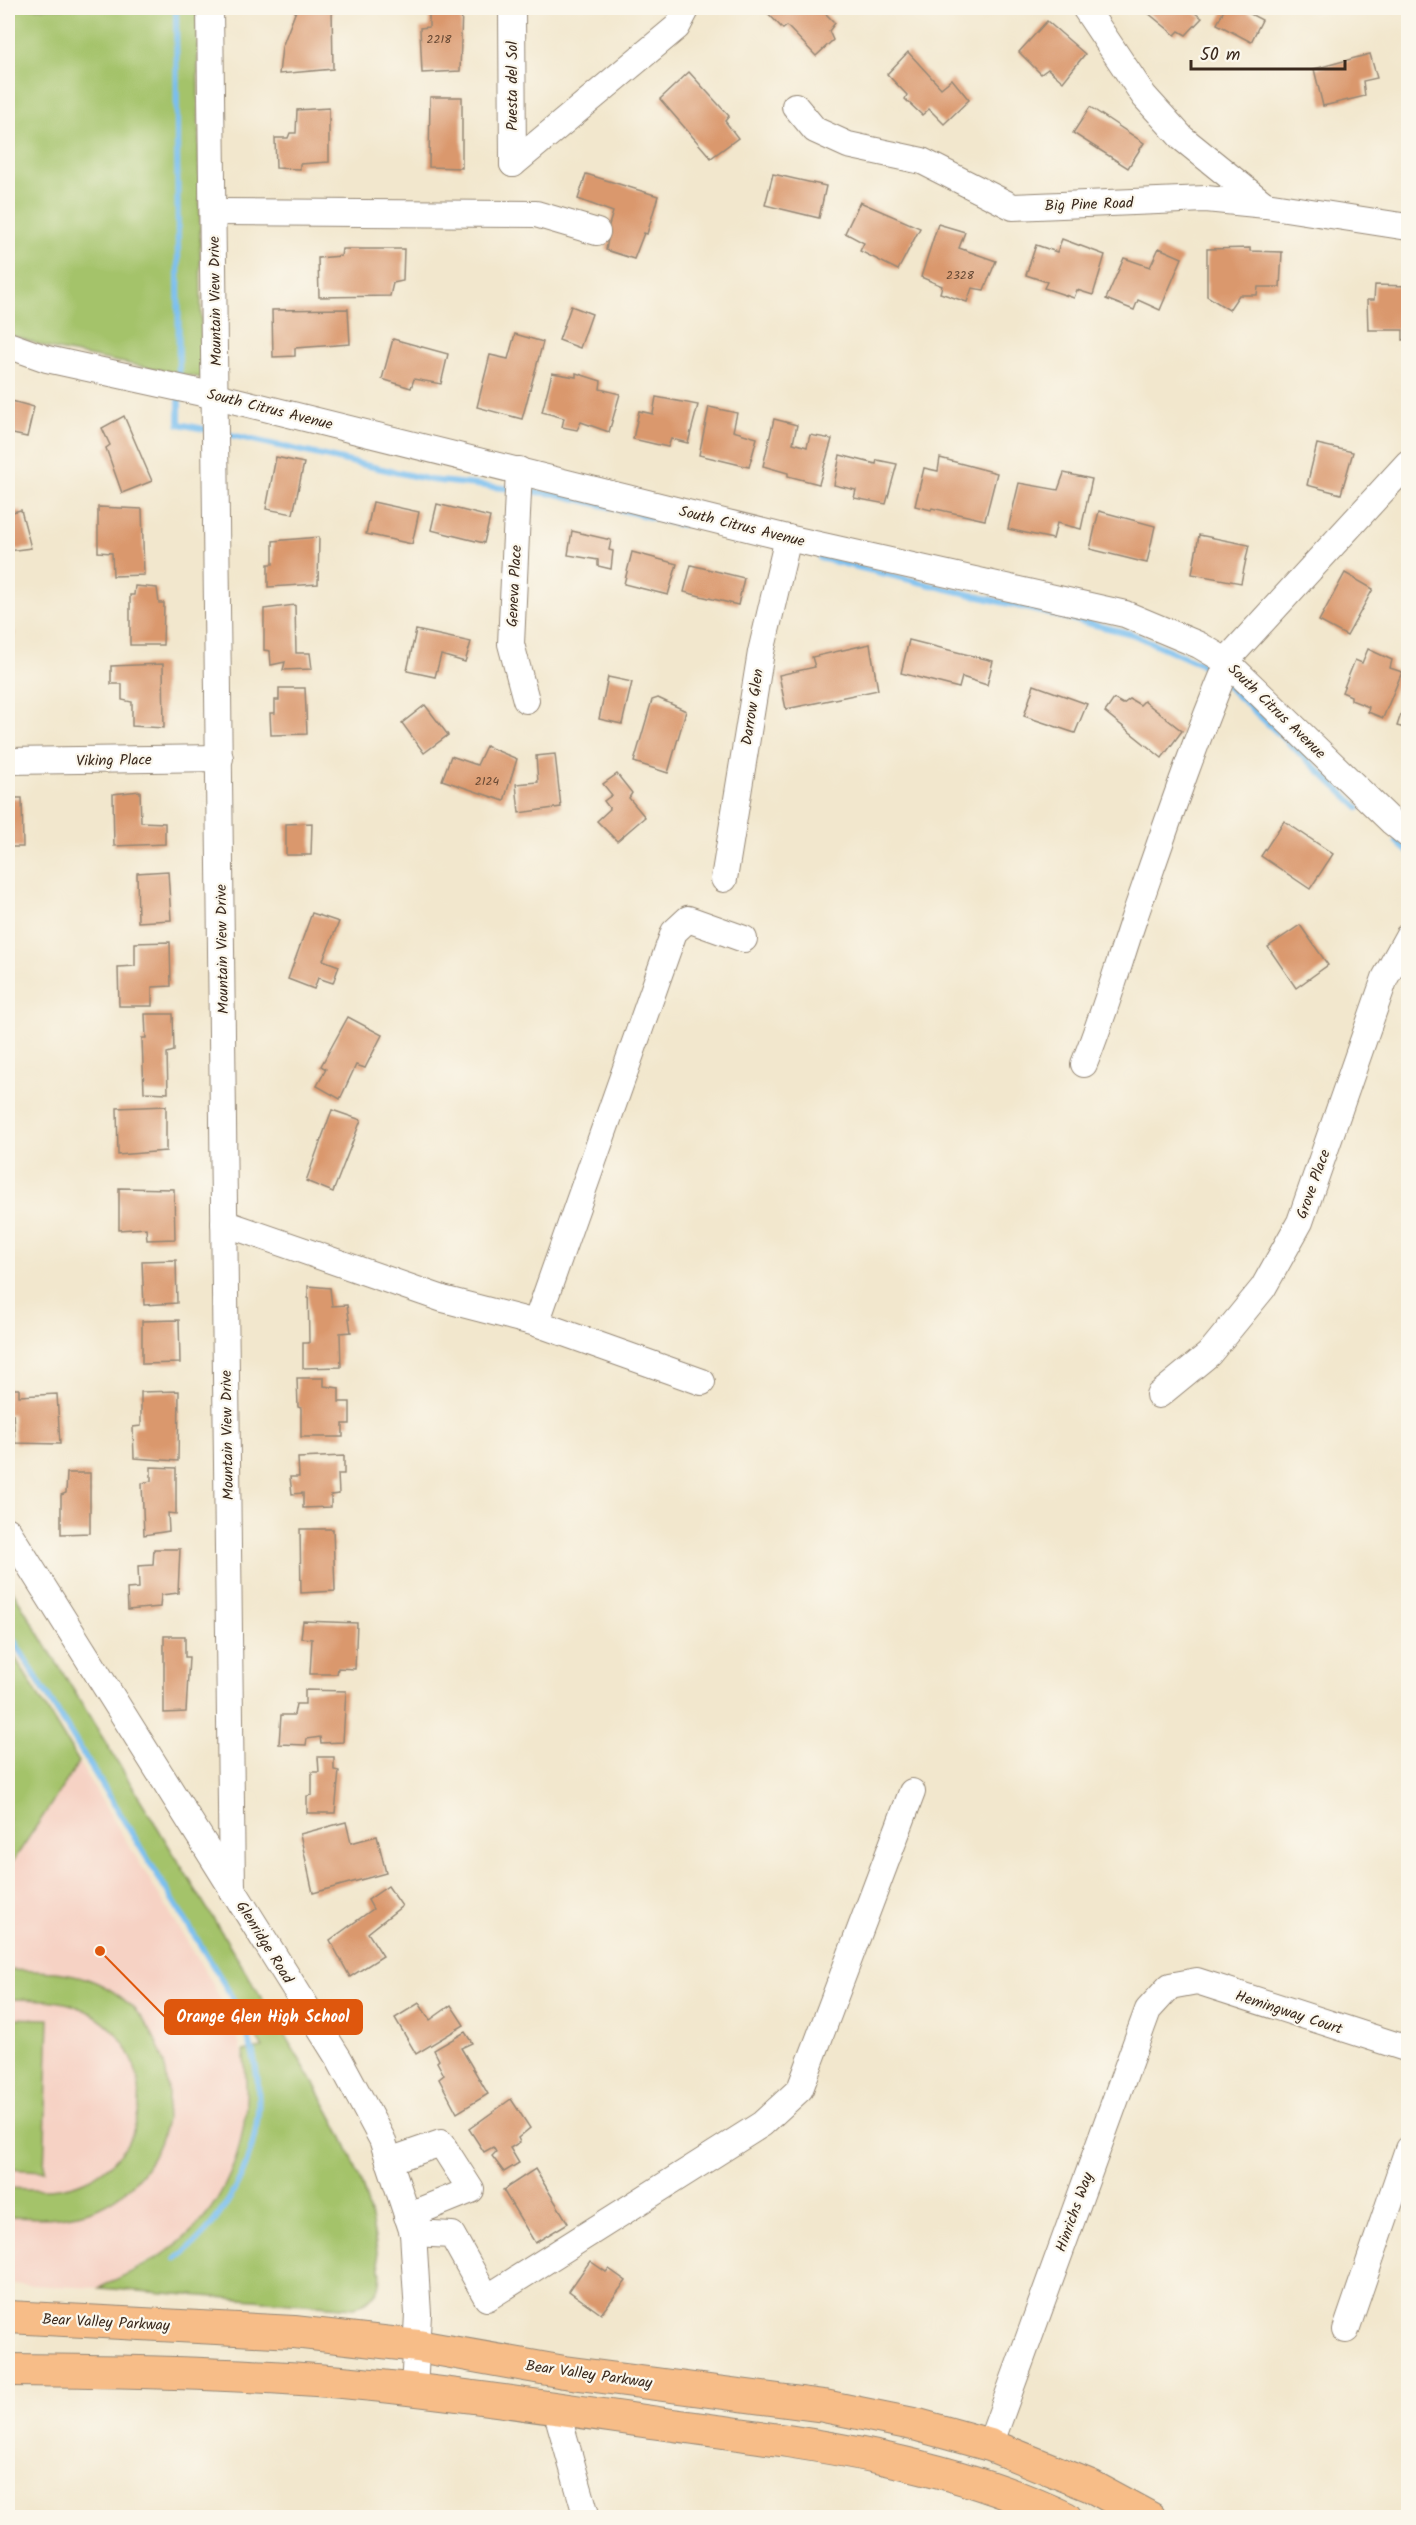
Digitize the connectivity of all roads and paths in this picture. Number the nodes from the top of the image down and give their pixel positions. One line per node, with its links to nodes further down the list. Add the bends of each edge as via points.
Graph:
1 (210, 8): 7 (street, Mountain View Drive)
2 (512, 8): 3 (street, Puesta del Sol, via 513,164 677,27)
3 (687, 8)
4 (1085, 8): 6 (street, via 1144,96 1182,138)
5 (795, 105): 6 (street, Big Pine Road, via 815,130 831,138 922,161 1013,207 1206,199)
6 (1266, 205): 8 (street, Big Pine Road)
7 (214, 212): 9 (street, via 536,214); 11 (street, Mountain View Drive)
8 (1408, 227)
9 (597, 232)
10 (8, 345): 11 (street, South Citrus Avenue, via 47,358)
11 (216, 396): 13 (street, South Citrus Avenue); 17 (street, Mountain View Drive)
12 (1408, 463): 15 (street)
13 (519, 470): 14 (street, South Citrus Avenue); 16 (street, Geneva Place, via 511,644)
14 (788, 538): 15 (street, South Citrus Avenue, via 1125,614 1199,645); 20 (street, Darrow Glen, via 761,652)
15 (1227, 662): 19 (street, South Citrus Avenue); 23 (street)
16 (526, 700)
17 (220, 758): 18 (street, Viking Place); 24 (street, Mountain View Drive)
18 (8, 761)
19 (1408, 835)
20 (724, 879)
21 (1408, 936): 27 (street, Grove Place, via 1384,978 1299,1222 1263,1288 1209,1354)
22 (744, 939): 25 (street, via 688,919 674,932)
23 (1084, 1064)
24 (224, 1223): 25 (street, via 443,1299); 30 (street, Mountain View Drive)
25 (536, 1323): 26 (street)
26 (702, 1382)
27 (1159, 1395)
28 (8, 1531): 30 (street, Glenridge Road)
29 (912, 1792): 35 (street, via 800,2089 762,2124 487,2298 452,2235)
30 (232, 1891): 34 (street, Glenridge Road, via 339,2059 382,2139)
31 (1170, 1986): 32 (street, Hemingway Court, via 1197,1981); 42 (street, Hinrichs Way, via 1148,2010)
32 (1408, 2049)
33 (1408, 2149): 37 (street)
34 (389, 2161): 35 (street, Glenridge Road); 35 (street, via 441,2143 471,2190)
35 (410, 2224): 38 (street, Glenridge Road)
36 (8, 2317): 38 (main road, Bear Valley Parkway, via 294,2332)
37 (1346, 2330)
38 (418, 2346): 40 (street, Glenridge Road); 42 (main road, Bear Valley Parkway, via 564,2372 824,2406 918,2425)
39 (8, 2370): 40 (main road, via 275,2378)
40 (414, 2390): 41 (main road)
41 (556, 2409): 43 (street); 44 (main road, via 870,2455 957,2476)
42 (990, 2445): 45 (main road, Bear Valley Parkway, via 1091,2486)
43 (587, 2517)
44 (1066, 2517)
45 (1150, 2517)

